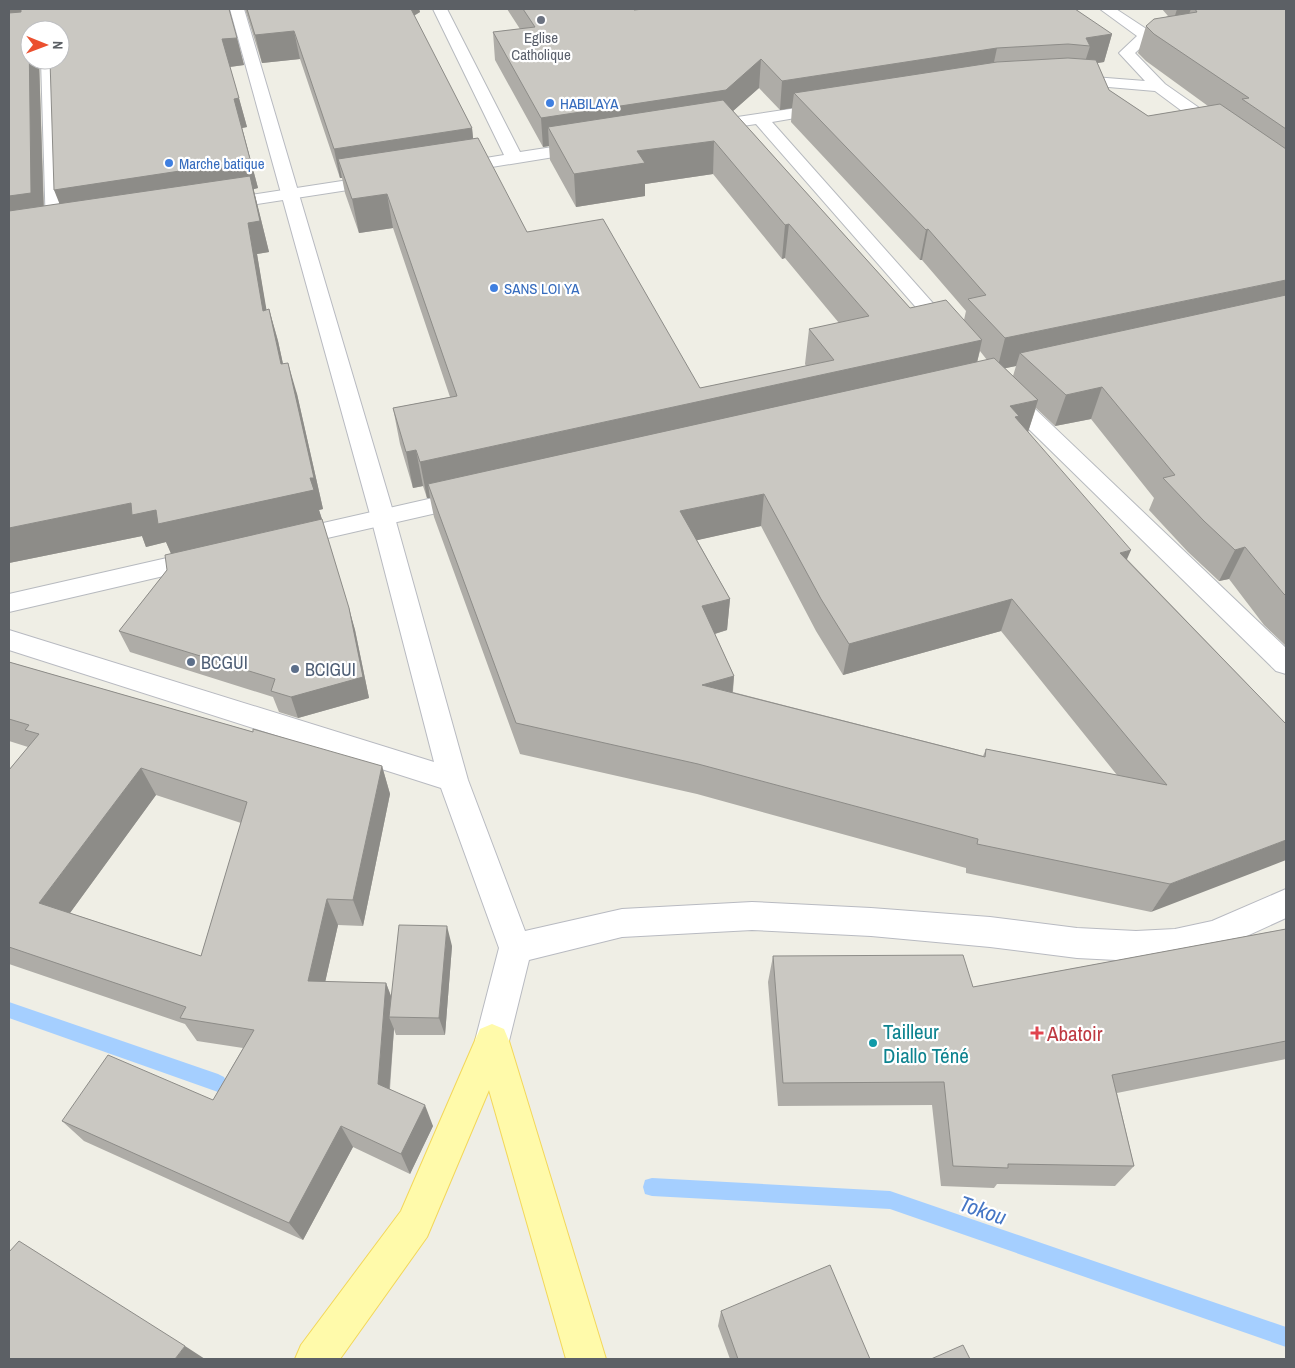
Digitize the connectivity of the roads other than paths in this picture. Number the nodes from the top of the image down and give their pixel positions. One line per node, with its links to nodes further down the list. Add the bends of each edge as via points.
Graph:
1 (237, 9): 17 (street)
2 (440, 9): 14 (street)
3 (1107, 9): 5 (street)
4 (1248, 9): 5 (street)
5 (1146, 35): 8 (street, via 1127,53)
6 (49, 70): 20 (street)
7 (1052, 80): 8 (street)
8 (1159, 88): 12 (street)
9 (846, 105): 10 (street)
10 (760, 118): 11 (street); 22 (street)
11 (686, 130)
12 (1230, 138)
13 (598, 145): 14 (street)
14 (515, 159): 15 (street)
15 (443, 170)
16 (396, 178): 17 (street)
17 (291, 194): 18 (street); 25 (street)
18 (202, 208)
19 (74, 227): 20 (street)
20 (55, 230): 21 (street)
21 (36, 232)
22 (964, 350)
23 (1019, 373): 30 (street, via 991,380)
24 (489, 494): 25 (street)
25 (383, 518): 26 (street); 31 (street)
26 (269, 543)
27 (221, 554): 28 (street)
28 (9, 603)
29 (9, 640): 31 (street)
30 (1286, 664)
31 (453, 780): 33 (street)
32 (1286, 903): 33 (street, via 1216,935 1176,944 1077,944 990,932 752,916 622,923)
33 (515, 948): 34 (street)
34 (492, 1041): 35 (main road, via 414,1224); 36 (main road)
35 (315, 1359)
36 (586, 1359)

